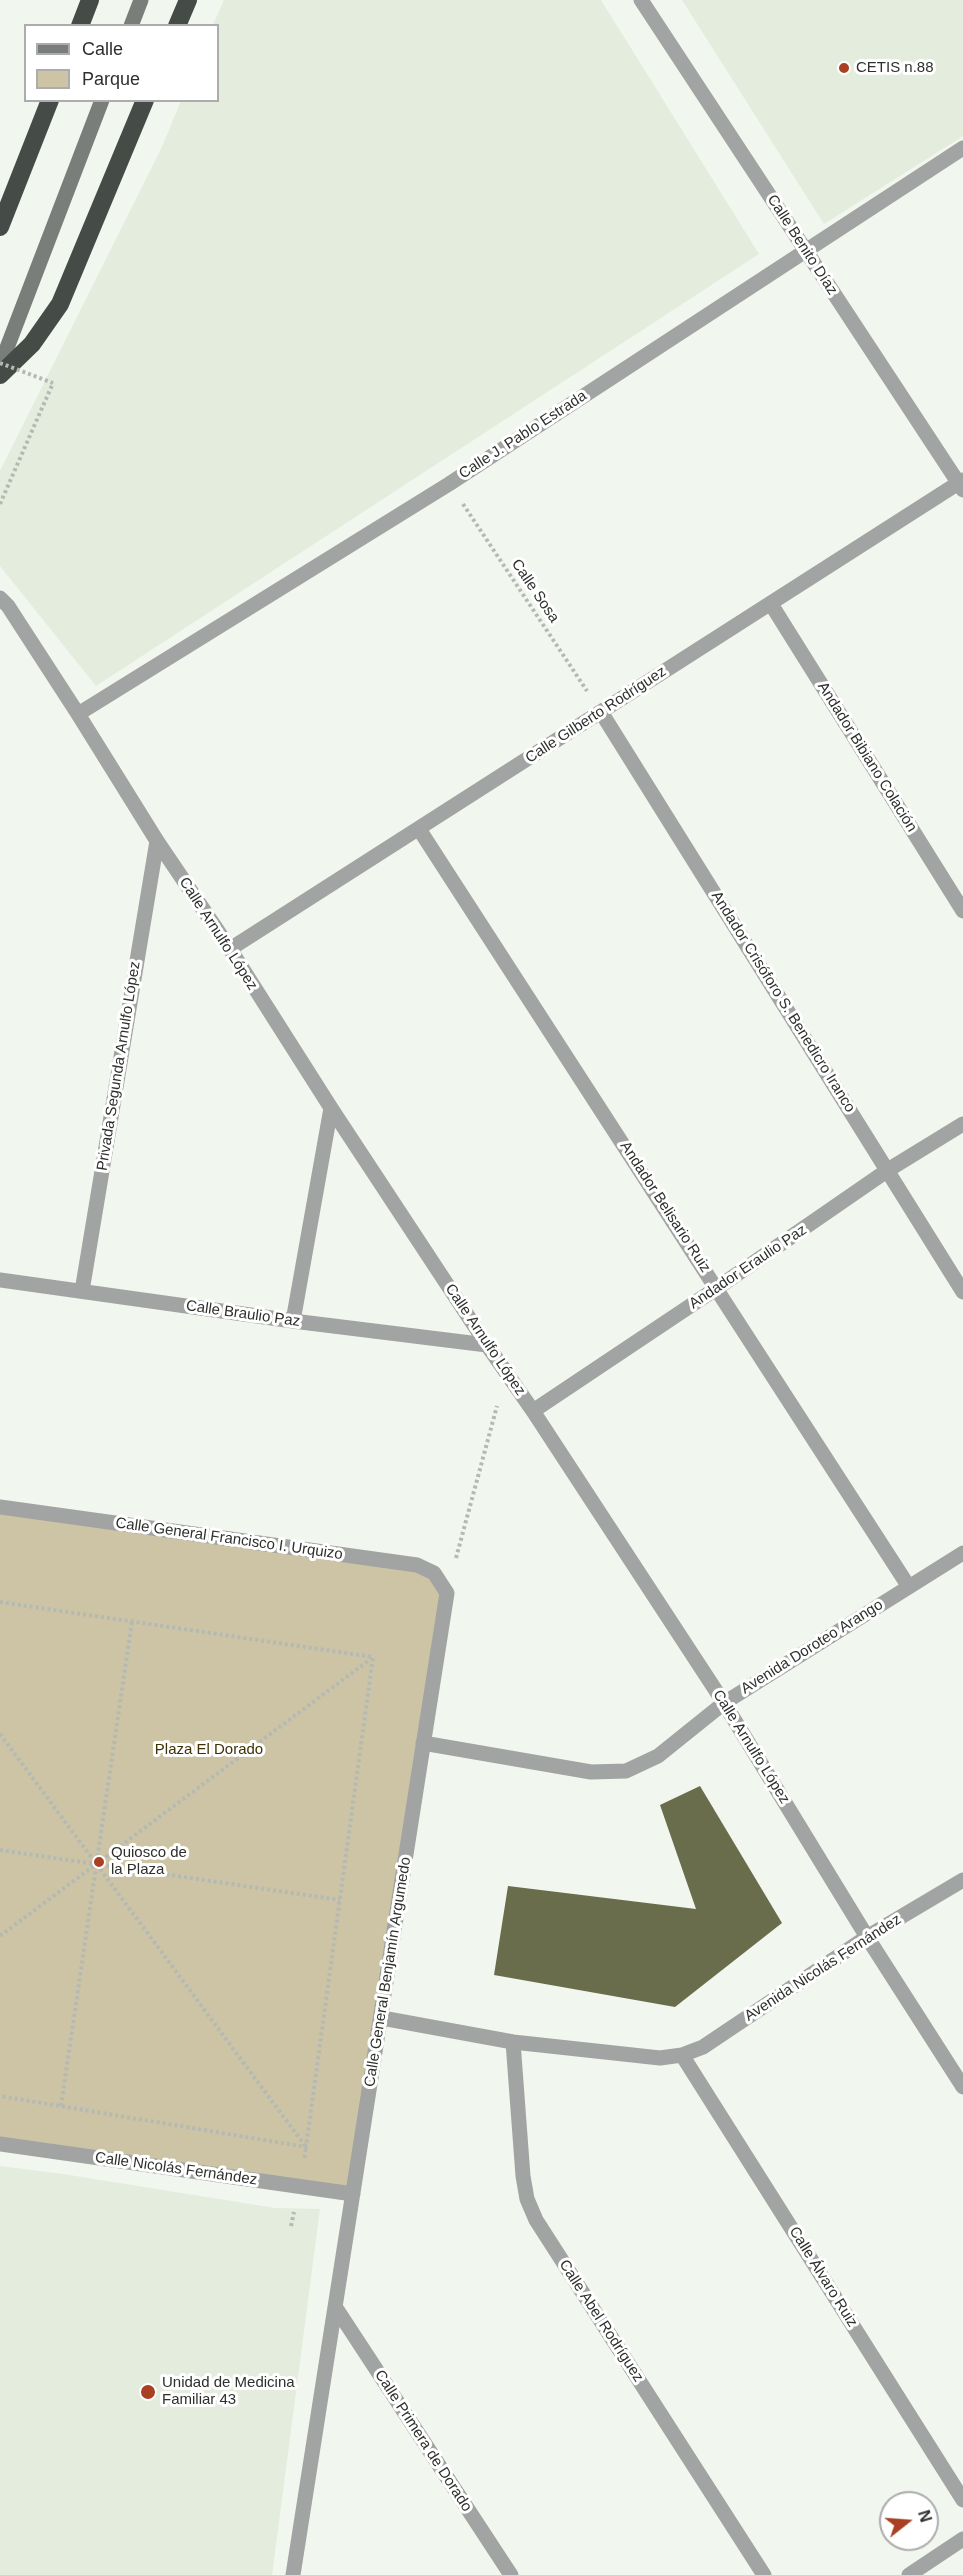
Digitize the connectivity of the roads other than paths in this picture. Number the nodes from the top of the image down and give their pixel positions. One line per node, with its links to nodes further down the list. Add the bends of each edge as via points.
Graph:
1 (90, 0): 5 (highway)
2 (141, 0): 6 (main road)
3 (188, 0): 7 (highway)
4 (641, 0): 13 (street, Calle Benito Díaz)
5 (81, 24)
6 (132, 24)
7 (178, 24)
8 (49, 102): 12 (highway)
9 (101, 102): 14 (main road)
10 (144, 102): 15 (highway, via 60,304 32,344)
11 (963, 148): 13 (street, Calle J. Pablo Estrada)
12 (0, 227)
13 (806, 250): 16 (street, Calle Benito Díaz); 20 (street, Calle J. Pablo Estrada, via 449,484)
14 (0, 364)
15 (0, 375)
16 (962, 484): 18 (street, Calle Gilberto Rodríguez)
17 (0, 598): 20 (street, Calle Arnulfo López)
18 (771, 604): 19 (street, Calle Gilberto Rodríguez); 23 (street, Andador Bibiano Colación)
19 (601, 712): 21 (street, Calle Gilberto Rodríguez); 27 (street, Andador Crisóforo S. Benedicro Iranco)
20 (78, 714): 22 (street, Calle Arnulfo López)
21 (419, 829): 24 (street, Calle Gilberto Rodríguez); 29 (street, Andador Belisario Ruiz)
22 (157, 841): 24 (street, Calle Arnulfo López); 30 (street, Privada Segunda Arnulfo López)
23 (963, 911)
24 (230, 950): 25 (street, Calle Arnulfo López)
25 (331, 1108): 32 (street); 33 (street, Calle Arnulfo López)
26 (963, 1124): 27 (street, Andador Eraulio Paz)
27 (888, 1170): 29 (street, Andador Eraulio Paz); 31 (street, Andador Crisóforo S. Benedicro Iranco)
28 (0, 1280): 30 (street, Calle Braulio Paz)
29 (717, 1288): 34 (street, Andador Eraulio Paz); 37 (street, Andador Belisario Ruiz)
30 (82, 1291): 32 (street, Calle Braulio Paz)
31 (963, 1292)
32 (293, 1321): 33 (street, Calle Braulio Paz)
33 (487, 1346): 34 (street, Calle Arnulfo López)
34 (533, 1411): 39 (street, Calle Arnulfo López)
35 (0, 1507): 38 (street, Calle General Francisco I. Urquizo, via 417,1565 434,1573)
36 (963, 1553): 37 (street, Avenida Doroteo Arango)
37 (909, 1587): 39 (street, Avenida Doroteo Arango)
38 (447, 1593): 40 (street, Calle General Benjamín Argumedo)
39 (724, 1703): 40 (street, Avenida Doroteo Arango, via 658,1756 627,1771 591,1772); 42 (street, Calle Arnulfo López)
40 (423, 1743): 43 (street, Calle General Benjamín Argumedo)
41 (963, 1880): 42 (street, Avenida Nicolás Fernández)
42 (867, 1937): 45 (street, Avenida Nicolás Fernández, via 703,2047); 46 (street, Calle Arnulfo López)
43 (382, 2018): 44 (street); 48 (street, Calle General Benjamín Argumedo)
44 (513, 2042): 45 (street, via 660,2058); 54 (street, Calle Abel Rodríguez, via 526,2199)
45 (682, 2055): 50 (street, Calle Álvaro Ruiz)
46 (963, 2087)
47 (0, 2144): 48 (street, Calle Nicolás Fernández)
48 (353, 2194): 49 (street, Calle General Benjamín Argumedo)
49 (336, 2308): 52 (street, Calle General Benjamín Argumedo); 53 (street, Calle Primera de Dorado)
50 (963, 2500)
51 (963, 2539): 55 (street)
52 (293, 2575)
53 (511, 2575)
54 (764, 2575)
55 (909, 2575)

